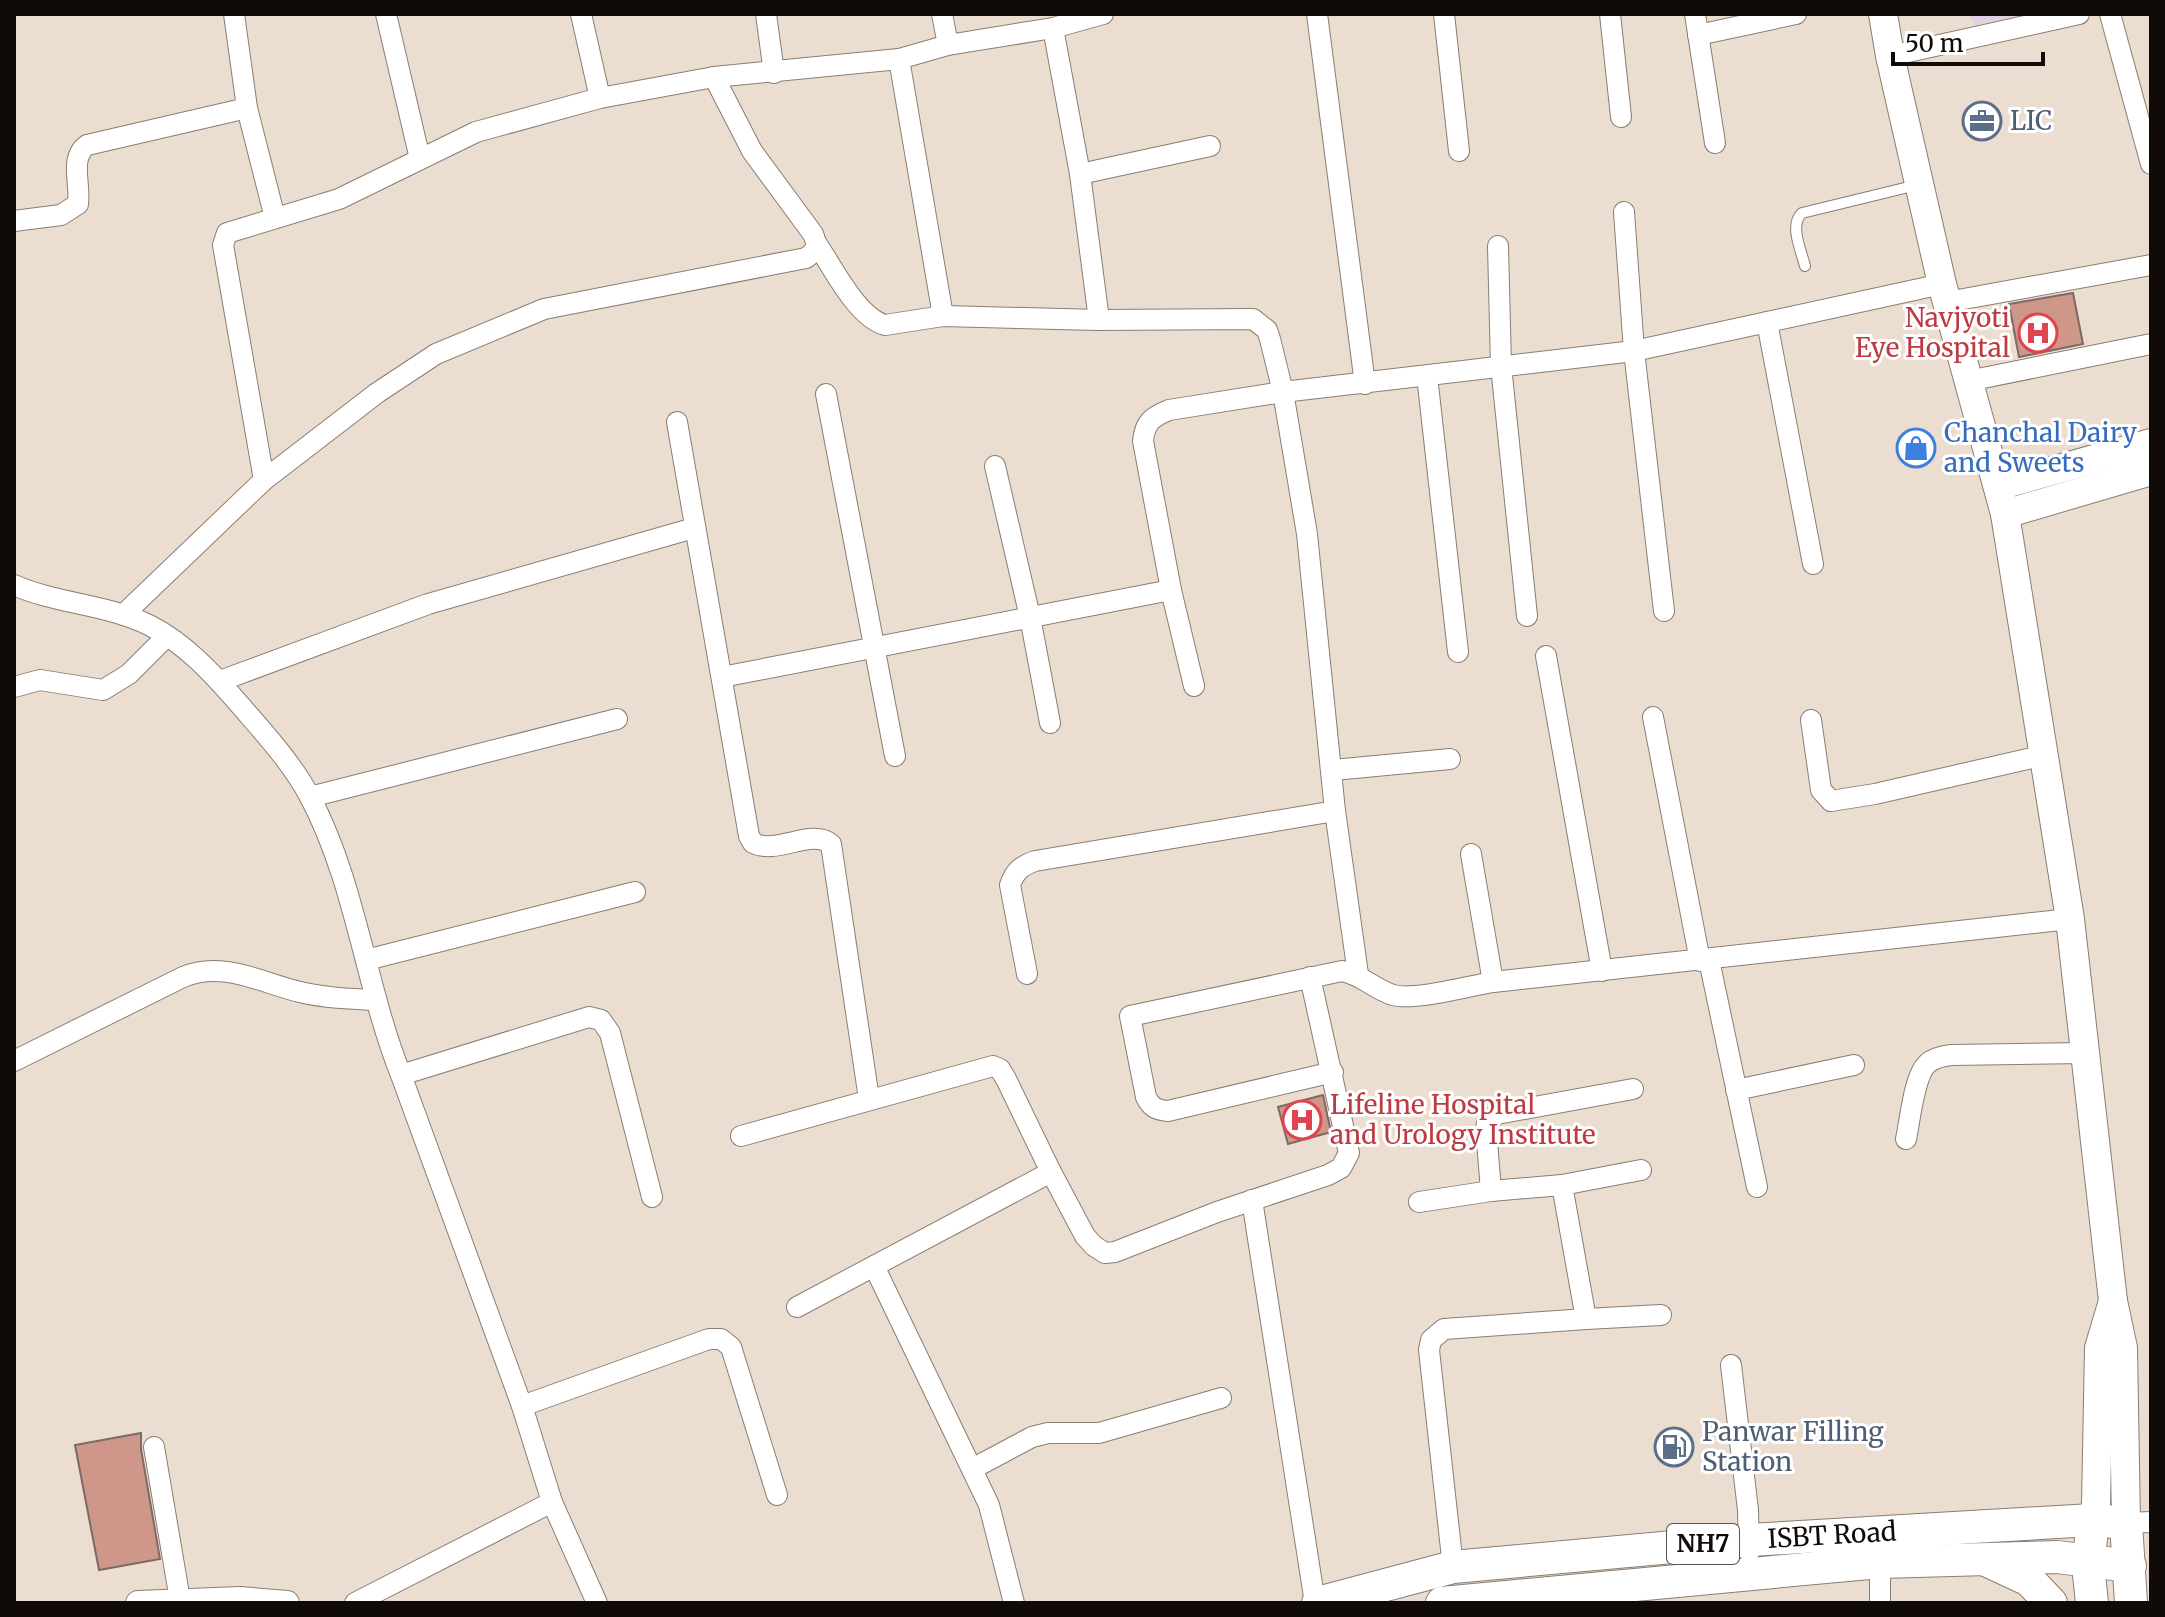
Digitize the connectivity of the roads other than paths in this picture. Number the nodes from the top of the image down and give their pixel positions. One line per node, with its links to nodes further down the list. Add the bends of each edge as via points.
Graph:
1 (234, 14): 24 (street)
2 (386, 14): 29 (street)
3 (581, 14): 23 (street)
4 (766, 14): 21 (street)
5 (942, 14): 18 (street)
6 (1103, 14): 16 (street)
7 (1317, 14): 49 (street)
8 (1444, 14): 28 (street)
9 (1610, 14): 25 (street)
10 (1695, 14): 17 (street)
11 (1796, 14): 17 (street)
12 (1883, 14): 19 (main road)
13 (2079, 14): 19 (street)
14 (2110, 14): 30 (street)
15 (1028, 23): 16 (street); 18 (street)
16 (1053, 28): 31 (street)
17 (1698, 35): 26 (street)
18 (948, 45): 20 (street)
19 (1890, 56): 32 (main road)
20 (899, 59): 21 (street); 41 (street)
21 (774, 73): 22 (street)
22 (714, 77): 23 (street); 36 (street, via 752,151)
23 (600, 98): 29 (street, via 476,132)
24 (247, 108): 34 (street); 35 (street, via 87,145 77,158 78,204 61,215)
25 (1621, 117)
26 (1715, 143)
27 (1210, 146): 31 (street)
28 (1459, 151)
29 (420, 159): 34 (street, via 339,199)
30 (2151, 164)
31 (1080, 174): 42 (street)
32 (1919, 184): 39 (lane, via 1802,213 1796,226); 40 (main road)
33 (1624, 212): 45 (street)
34 (275, 218): 56 (street, via 227,233 223,245)
35 (14, 221)
36 (817, 244): 41 (street, via 876,323); 56 (street, via 806,258 544,309 470,338 377,393)
37 (1498, 246): 46 (street)
38 (2151, 265): 40 (street)
39 (1805, 266)
40 (1944, 293): 43 (street); 48 (main road)
41 (943, 316): 42 (street)
42 (1099, 320): 50 (street, via 1253,319 1267,330)
43 (1767, 322): 45 (street); 60 (street)
44 (2151, 344): 48 (street)
45 (1634, 351): 46 (street); 63 (street)
46 (1501, 366): 47 (street); 65 (street)
47 (1427, 376): 49 (street); 69 (street)
48 (1968, 381): 57 (main road)
49 (1365, 384): 50 (street)
50 (1283, 392): 62 (street, via 1169,410 1144,426); 82 (street, via 1307,534)
51 (826, 394): 68 (street)
52 (677, 422): 59 (street)
53 (2151, 443): 57 (main road)
54 (995, 466): 66 (street)
55 (2151, 471): 58 (main road)
56 (264, 480): 64 (street)
57 (1998, 486): 58 (main road)
58 (2005, 514): 79 (main road)
59 (694, 528): 71 (street); 72 (street, via 428,604)
60 (1813, 564)
61 (14, 585): 64 (street)
62 (1171, 590): 66 (street); 73 (street)
63 (1664, 611)
64 (123, 615): 67 (street)
65 (1527, 616)
66 (1030, 617): 68 (street); 78 (street)
67 (167, 636): 72 (street); 74 (street, via 129,674 103,690 40,680)
68 (874, 646): 71 (street); 80 (street)
69 (1458, 652)
70 (1546, 656): 90 (street)
71 (722, 677): 103 (street, via 753,843 768,847 819,838 831,844)
72 (220, 681): 83 (street)
73 (1194, 686)
74 (14, 687)
75 (1653, 717): 89 (street)
76 (617, 719): 83 (street)
77 (1811, 720): 79 (street, via 1821,790 1831,801)
78 (1050, 723)
79 (2045, 755): 87 (main road)
80 (895, 756)
81 (1450, 759): 82 (street)
82 (1333, 770): 84 (street)
83 (310, 797): 88 (street, via 337,861)
84 (1335, 811): 91 (street, via 1024,865 1010,885); 92 (street)
85 (1471, 854): 94 (street)
86 (635, 892): 88 (street)
87 (2070, 919): 89 (street); 96 (main road)
88 (366, 960): 95 (street)
89 (1704, 960): 90 (street); 102 (street)
90 (1602, 971): 94 (street)
91 (1027, 974)
92 (1358, 974): 93 (street); 94 (street, via 1374,987 1406,997)
93 (1310, 977): 99 (street); 99 (street, via 1130,1016 1146,1097 1150,1105 1168,1111)
94 (1493, 982)
95 (376, 1000): 97 (street, via 320,996 202,970); 100 (street)
96 (2084, 1053): 105 (street, via 1937,1058 1919,1076); 115 (main road)
97 (14, 1061)
98 (1854, 1065): 102 (street)
99 (1333, 1072): 112 (street, via 1349,1153 1346,1161 1328,1175)
100 (401, 1075): 111 (street, via 595,1017 610,1033); 121 (street)
101 (1633, 1089): 110 (street, via 1490,1117 1486,1129)
102 (1736, 1090): 109 (street)
103 (869, 1099): 104 (street); 107 (street, via 993,1066 1006,1079)
104 (741, 1136)
105 (1906, 1139)
106 (1641, 1170): 108 (street)
107 (1051, 1172): 112 (street, via 1085,1236 1105,1253); 114 (street)
108 (1562, 1185): 110 (street); 118 (street)
109 (1757, 1187)
110 (1491, 1191): 113 (street)
111 (652, 1197)
112 (1252, 1200): 141 (street)
113 (1419, 1202)
114 (874, 1266): 116 (street); 123 (street)
115 (2113, 1301): 126 (main road, via 2099,1348); 127 (main road, via 2123,1348)
116 (797, 1307)
117 (1661, 1315): 118 (street)
118 (1586, 1319): 133 (street, via 1444,1329 1431,1340)
119 (1731, 1365): 128 (street)
120 (1221, 1398): 123 (street, via 1099,1433 1032,1437)
121 (522, 1406): 124 (street, via 721,1339 731,1347); 125 (street)
122 (154, 1447): 135 (street)
123 (972, 1469): 140 (street, via 989,1505)
124 (777, 1495)
125 (552, 1502): 138 (street); 139 (street)
126 (2092, 1520): 127 (highway, ISBT Road / NH7); 128 (highway, ISBT Road / NH7); 130 (highway)
127 (2139, 1522): 132 (highway)
128 (1750, 1540): 133 (highway, ISBT Road / NH7); 134 (street)
129 (1984, 1559): 130 (highway, NH7); 131 (highway, NH7); 144 (highway, via 2029,1580)
130 (2089, 1561): 132 (highway, NH7); 145 (highway)
131 (1880, 1562): 134 (highway, NH7); 143 (street)
132 (2130, 1566): 146 (highway)
133 (1453, 1567): 141 (highway, ISBT Road / NH7)
134 (1748, 1574): 142 (highway, NH7)
135 (180, 1600): 136 (street); 137 (street)
136 (138, 1603)
137 (287, 1603)
138 (355, 1603)
139 (597, 1603)
140 (1014, 1603)
141 (1317, 1603)
142 (1442, 1603)
143 (1880, 1603)
144 (2051, 1603)
145 (2092, 1603)
146 (2131, 1603)

